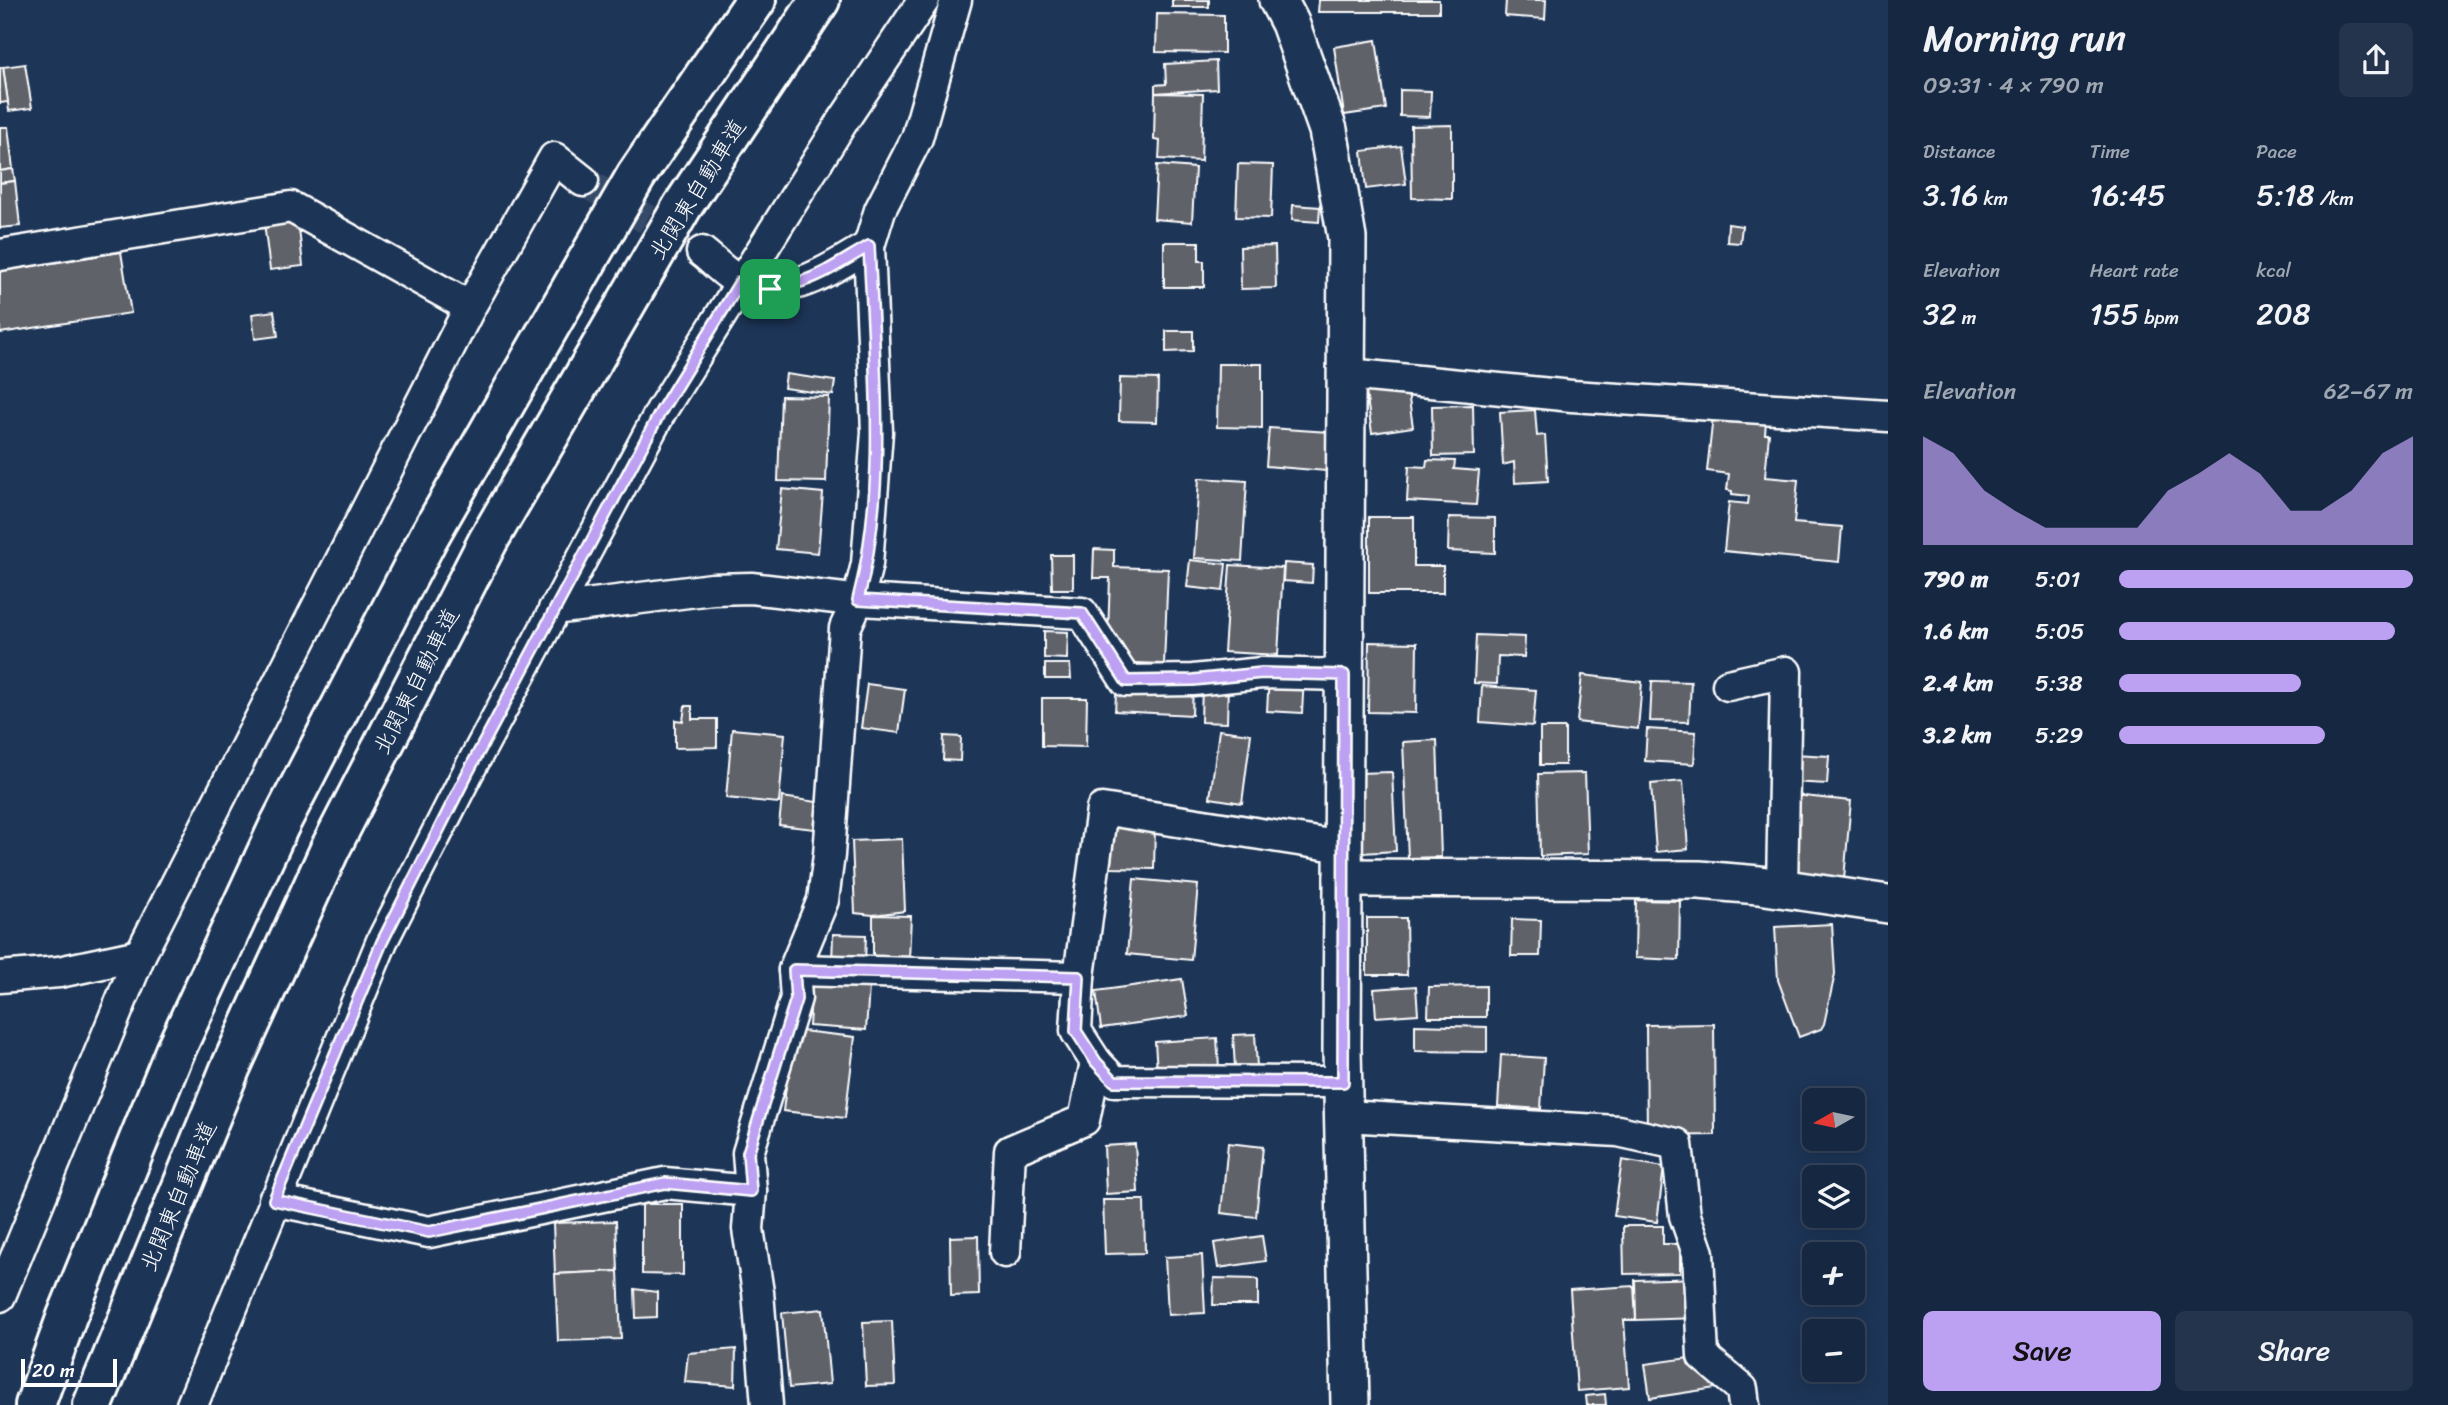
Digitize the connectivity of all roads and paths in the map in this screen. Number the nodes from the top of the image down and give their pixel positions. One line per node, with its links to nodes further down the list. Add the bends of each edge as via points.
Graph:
1 (755, 0): 31 (highway, via 629,188 428,538 279,826 175,1051)
2 (820, 0): 32 (highway, 北関東自動車道, via 682,207 488,541 330,849 230,1069)
3 (924, 0): 10 (street)
4 (956, 0): 7 (street, via 917,138 880,210)
5 (1278, 0): 12 (street, via 1328,130 1347,238)
6 (583, 181): 11 (street, via 554,158)
7 (869, 246): 10 (street, via 811,280 770,289); 14 (street, via 877,432 867,564)
8 (702, 252): 10 (street)
9 (0, 255): 11 (street, via 291,207)
10 (740, 282): 15 (street, via 661,411)
11 (470, 307): 21 (street)
12 (1348, 374): 13 (street, via 1572,396); 16 (street)
13 (1888, 416)
14 (858, 600): 15 (street, via 712,589); 16 (street, via 1082,613 1126,681 1262,673); 22 (street, via 845,628 823,900)
15 (554, 609): 28 (street, via 382,942)
16 (1344, 675): 18 (street)
17 (1728, 685): 19 (street, via 1786,673)
18 (1343, 863): 19 (street); 24 (street, via 1102,809); 26 (street)
19 (1782, 888): 20 (street)
20 (1888, 904)
21 (140, 955): 23 (street, via 60,972); 30 (street)
22 (794, 970): 24 (street, via 1079,977); 27 (street, via 796,999 748,1153)
23 (0, 977)
24 (1078, 984): 25 (street, via 1076,1031)
25 (1096, 1062): 26 (street, via 1114,1081); 29 (street, via 1084,1120 1010,1152)
26 (1344, 1099): 35 (street); 36 (street, via 1618,1131 1677,1144 1685,1216 1699,1253 1703,1356 1742,1389)
27 (751, 1191): 28 (street, via 665,1183 429,1232); 34 (street, via 748,1229)
28 (274, 1200): 33 (street)
29 (1005, 1252)
30 (0, 1296)
31 (35, 1405)
32 (93, 1405)
33 (192, 1405)
34 (767, 1405)
35 (1350, 1405)
36 (1744, 1405)

